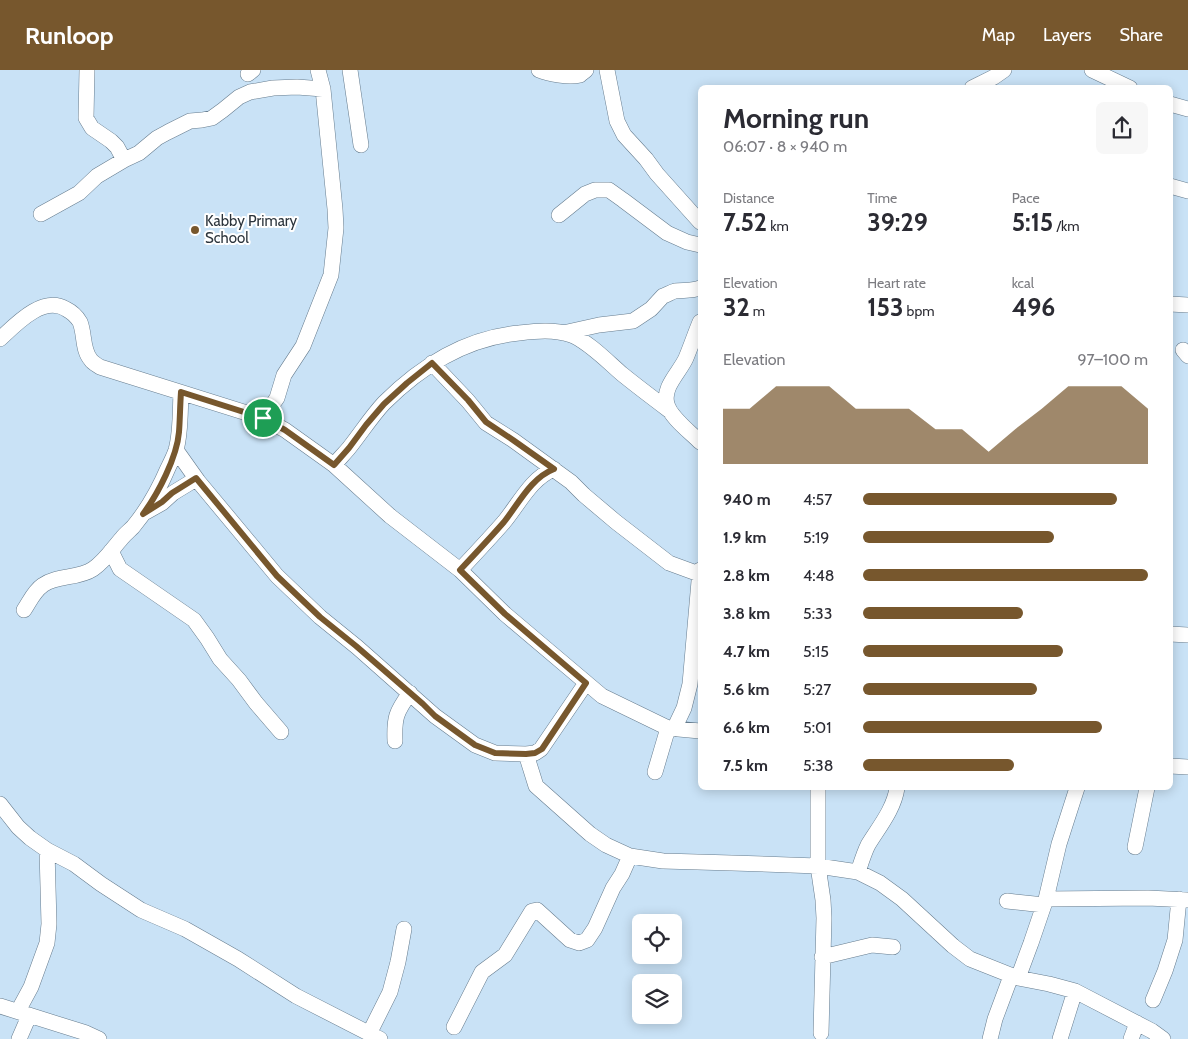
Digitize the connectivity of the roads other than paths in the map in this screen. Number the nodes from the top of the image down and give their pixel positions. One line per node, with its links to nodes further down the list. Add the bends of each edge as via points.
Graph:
1 (87, 70): 15 (street, via 86,118 92,128 117,147)
2 (318, 70): 11 (street)
3 (350, 70): 14 (street)
4 (539, 70): 5 (street, via 566,76 580,75)
5 (586, 70)
6 (607, 70): 20 (street, via 617,121 624,135)
7 (1004, 70): 9 (street)
8 (1092, 70): 10 (street)
9 (978, 85)
10 (1124, 85)
11 (323, 89): 15 (street, via 297,87 250,92 212,118 180,125 157,138 140,153); 31 (street, via 336,228 331,275 302,346 284,375 277,398)
12 (1173, 105): 13 (street)
13 (1188, 109)
14 (361, 144)
15 (124, 160): 18 (street, via 97,176 79,193)
16 (1173, 187): 17 (street)
17 (1188, 191)
18 (41, 214)
19 (559, 215): 21 (street, via 585,194 609,190 667,233)
20 (698, 220)
21 (698, 245)
22 (698, 288): 26 (street, via 664,296 633,321)
23 (1173, 304): 24 (street)
24 (1188, 305)
25 (698, 327): 30 (street, via 686,360 668,390 666,404)
26 (563, 333): 28 (street, via 505,334 457,349); 30 (street, via 584,342)
27 (0, 339): 29 (street, via 39,308 62,306 80,322 86,350 100,367)
28 (432, 363): 34 (street, via 384,404); 35 (street, via 486,422)
29 (181, 392): 31 (street); 33 (street)
30 (670, 411): 32 (street)
31 (263, 418): 34 (street)
32 (694, 428)
33 (176, 450): 36 (street); 37 (street)
34 (334, 465): 39 (street, via 390,516)
35 (554, 469): 39 (street, via 536,480); 40 (street, via 669,563)
36 (196, 478): 37 (street); 46 (street, via 277,576)
37 (143, 514): 38 (street)
38 (111, 551): 42 (street, via 86,573 60,578 42,586); 49 (street, via 120,569 194,620 220,659)
39 (460, 570): 45 (street, via 505,614)
40 (698, 574)
41 (698, 586): 47 (street, via 690,684 684,708)
42 (24, 610)
43 (1173, 634): 44 (street)
44 (1188, 635)
45 (586, 683): 47 (street, via 602,696); 51 (street, via 542,749)
46 (410, 693): 50 (street, via 396,716); 51 (street, via 475,745 495,753)
47 (671, 729): 48 (street); 54 (street)
48 (698, 731)
49 (281, 732)
50 (395, 741)
51 (526, 754): 62 (street, via 536,786 541,791 590,834)
52 (1173, 766): 53 (street)
53 (1188, 767)
54 (655, 772)
55 (818, 790): 64 (street)
56 (896, 790): 65 (street)
57 (1076, 790): 69 (street)
58 (1146, 790): 60 (street)
59 (0, 804): 61 (street, via 18,827)
60 (1135, 847)
61 (47, 850): 77 (street, via 47,943); 81 (street, via 74,864 141,910 185,929 296,996)
62 (630, 856): 63 (street); 66 (street)
63 (666, 861): 64 (street); 66 (street)
64 (818, 866): 65 (street); 72 (street, via 823,900)
65 (858, 872): 73 (street, via 902,899 970,958)
66 (622, 874): 79 (street, via 587,940 579,943 570,940 537,910 532,911 505,955 482,972)
67 (1184, 900): 69 (street, via 1148,898); 75 (street, via 1175,940)
68 (1006, 901): 69 (street)
69 (1045, 902): 73 (street, via 1031,943)
70 (404, 929): 81 (street, via 390,992)
71 (893, 947): 72 (street, via 872,945)
72 (822, 958): 80 (street)
73 (1014, 977): 74 (street); 84 (street, via 995,1019)
74 (1075, 991): 78 (street); 85 (street)
75 (1153, 1000)
76 (0, 1006): 77 (street)
77 (23, 1013): 82 (street); 83 (street)
78 (1137, 1023): 86 (street); 87 (street)
79 (454, 1027)
80 (821, 1033)
81 (374, 1036)
82 (19, 1039)
83 (99, 1039)
84 (990, 1039)
85 (1060, 1039)
86 (1131, 1039)
87 (1163, 1039)

